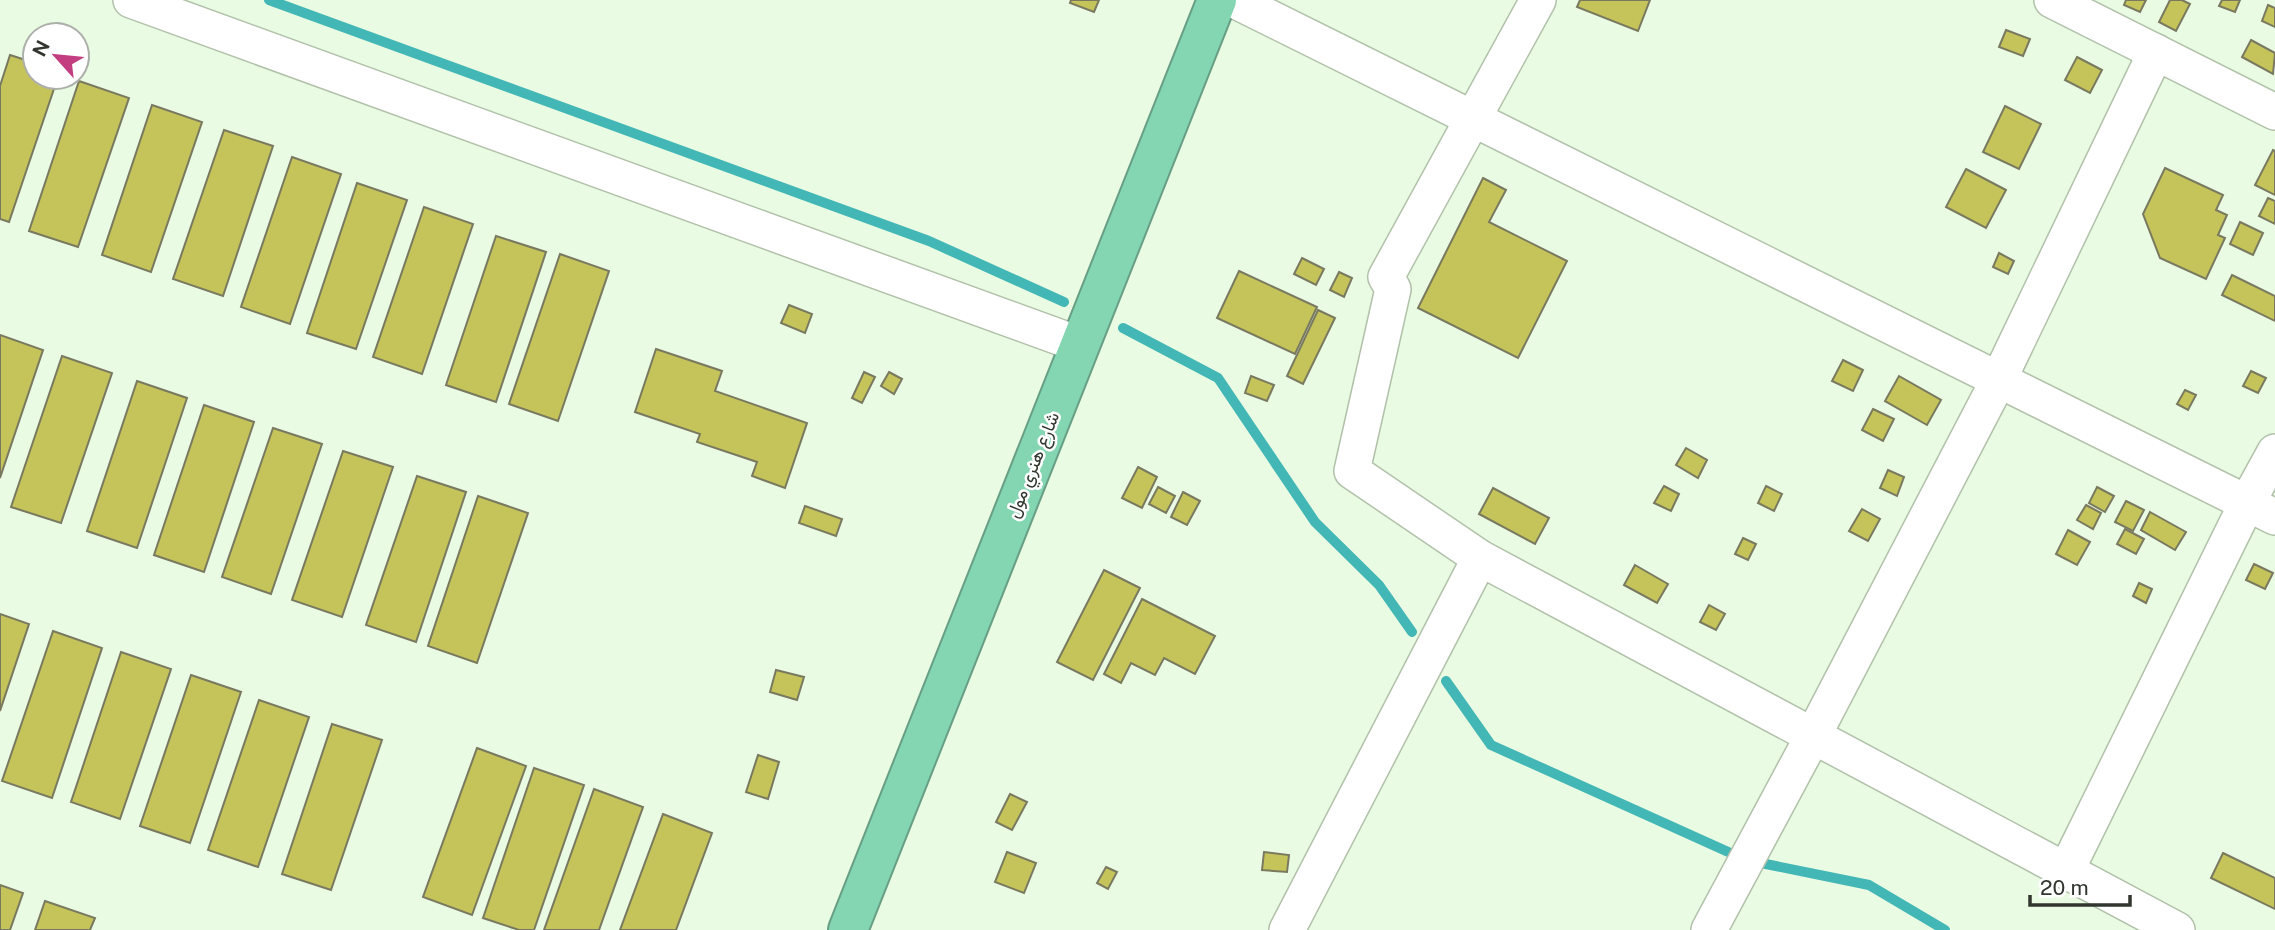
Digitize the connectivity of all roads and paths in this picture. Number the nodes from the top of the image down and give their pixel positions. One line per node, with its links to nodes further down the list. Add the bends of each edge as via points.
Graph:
1 (131, 0): 9 (street)
2 (1217, 0): 9 (highway, شارع هنري مول)
3 (1234, 0): 8 (street)
4 (1538, 0): 8 (street)
5 (2052, 0): 6 (street)
6 (2156, 52): 7 (street); 10 (street)
7 (2275, 112)
8 (1472, 119): 10 (street); 13 (street, via 1386,277 1393,289 1352,471)
9 (1081, 345): 16 (highway, شارع هنري مول)
10 (1998, 380): 12 (street); 14 (street)
11 (2275, 452): 12 (street)
12 (2261, 510): 15 (street)
13 (1480, 558): 14 (street); 17 (street)
14 (1813, 736): 15 (street); 18 (street)
15 (2066, 871): 19 (street)
16 (848, 930)
17 (1287, 930)
18 (1709, 930)
19 (2177, 930)

